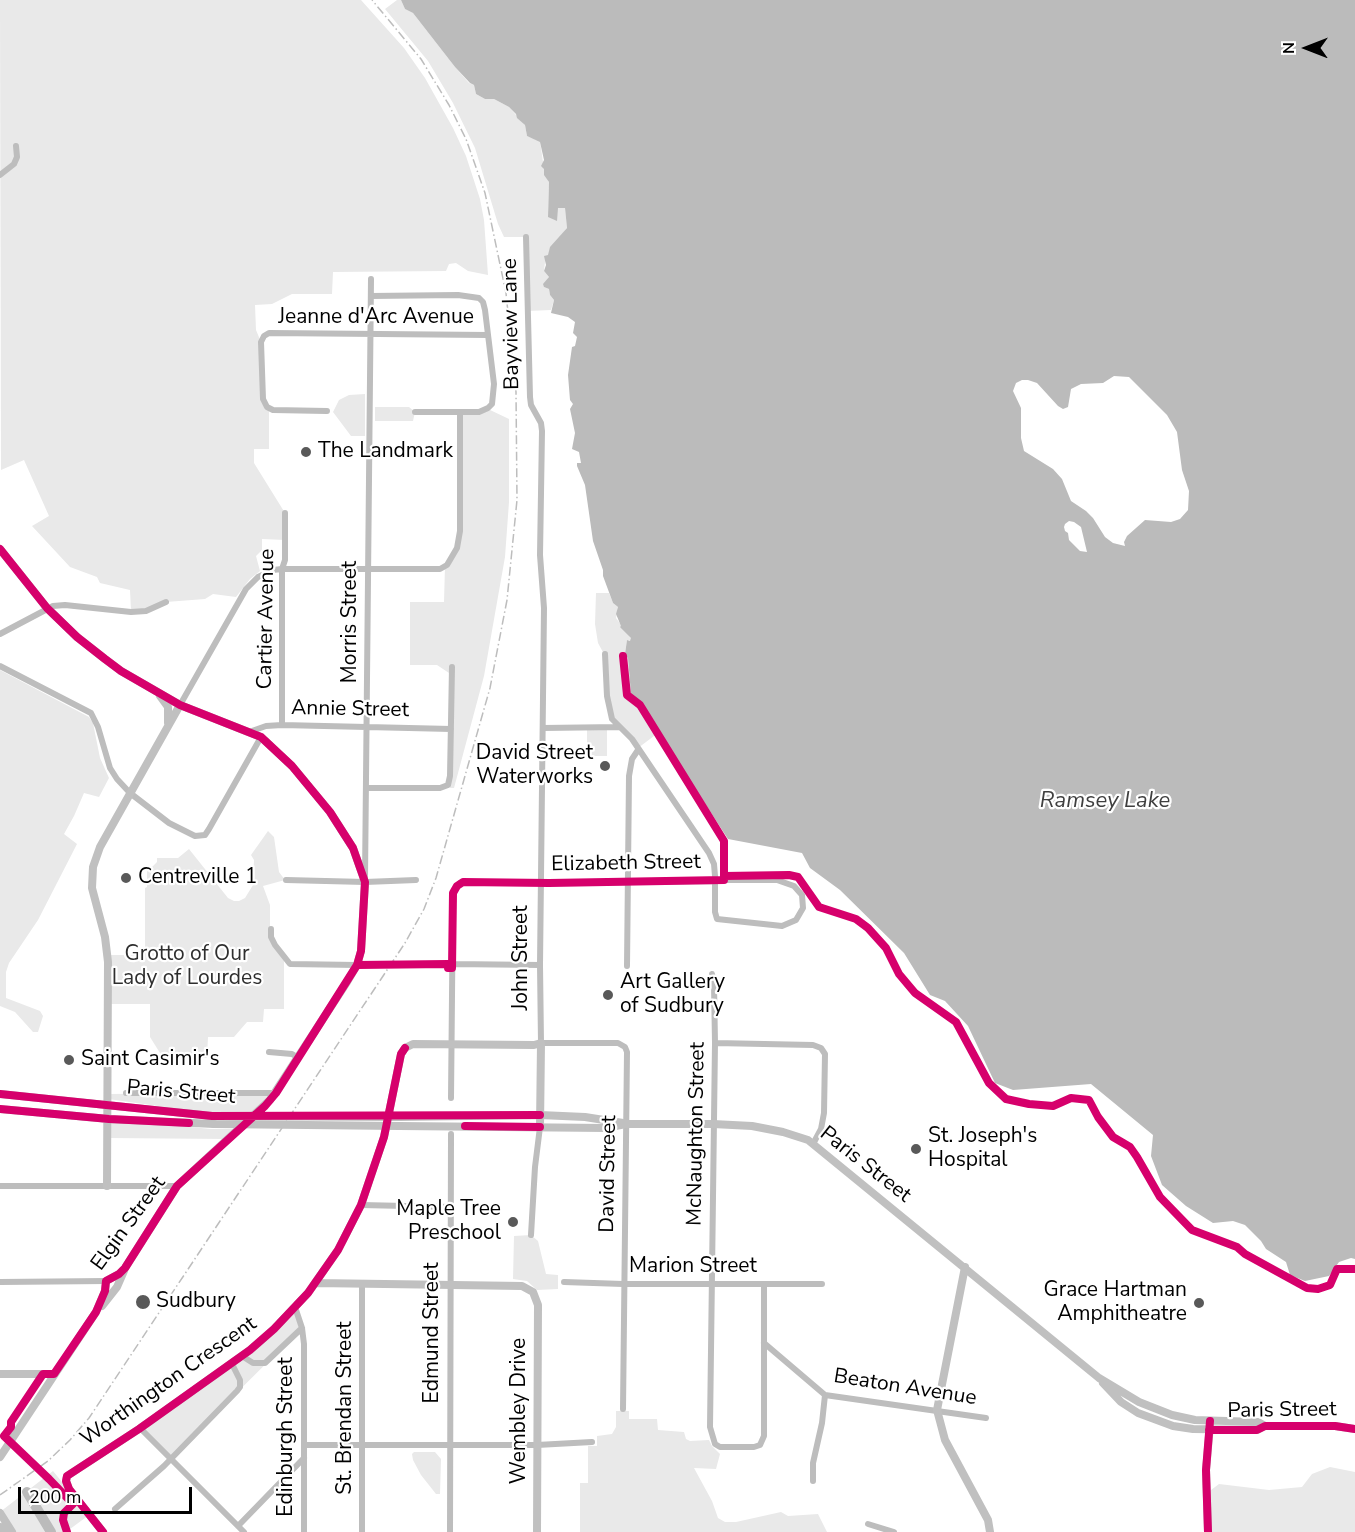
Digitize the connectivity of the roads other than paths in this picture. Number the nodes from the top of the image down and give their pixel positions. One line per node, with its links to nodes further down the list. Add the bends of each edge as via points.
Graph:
1 (16, 146): 2 (street, via 14,164)
2 (0, 175)
3 (526, 237): 8 (street, Bayview Lane)
4 (371, 279): 5 (street, Morris Street)
5 (371, 296): 6 (street, Morris Street); 7 (street, via 479,298)
6 (371, 334): 7 (street, Jeanne d'Arc Avenue); 9 (street, Jeanne d'Arc Avenue, via 264,336 263,399 267,407 273,411); 15 (street, Morris Street)
7 (488, 335): 11 (street, via 492,404 479,412)
8 (532, 410): 28 (street, John Street, via 542,431)
9 (327, 411)
10 (415, 412): 11 (street)
11 (460, 412): 15 (street, via 457,548 440,569)
12 (285, 513): 14 (street, Cartier Avenue)
13 (0, 549): 17 (main road)
14 (282, 569): 15 (street); 23 (street, via 265,573 252,582); 25 (street, Cartier Avenue)
15 (369, 570): 27 (street, Morris Street)
16 (166, 602): 17 (street, via 131,612 58,605)
17 (47, 608): 18 (street); 22 (main road, via 98,654)
18 (0, 634)
19 (605, 654): 26 (street, via 610,712)
20 (0, 666): 34 (street, via 91,713 110,768)
21 (452, 667): 29 (street)
22 (154, 689): 23 (main road); 24 (main road, via 168,707)
23 (180, 705): 24 (main road); 30 (main road)
24 (168, 725): 34 (main road)
25 (282, 725): 27 (street, Annie Street); 30 (street, Annie Street)
26 (619, 727): 28 (street); 32 (street)
27 (368, 728): 29 (street, Annie Street); 33 (street, Morris Street)
28 (543, 728): 40 (street, John Street)
29 (451, 729): 33 (street, via 448,785)
30 (249, 732): 31 (main road)
31 (261, 737): 34 (street, via 206,835 190,834 169,823); 38 (main road, via 292,766 330,812 353,848)
32 (638, 750): 37 (street, via 709,853); 39 (street, via 630,768)
33 (367, 788): 38 (street, Morris Street)
34 (130, 793): 56 (main road, via 100,848 91,882 107,948)
35 (286, 880): 38 (street)
36 (416, 880): 38 (street)
37 (714, 881): 37 (street, Elizabeth Street, via 715,915 720,921 782,926 796,920 803,908 802,895 794,886 777,880); 39 (street, Elizabeth Street)
38 (365, 882): 43 (main road, Morris Street)
39 (627, 882): 40 (street, Elizabeth Street); 45 (street)
40 (540, 883): 42 (street, Elizabeth Street, via 463,882 456,886); 44 (street, John Street)
41 (271, 929): 43 (street, via 275,945 290,964)
42 (452, 964): 44 (street); 49 (street)
43 (357, 965): 51 (main road, Elgin Street)
44 (540, 965): 47 (street, John Street)
45 (627, 966)
46 (712, 974): 48 (street, McNaughton Street)
47 (541, 1043): 49 (main road); 58 (main road, John Street); 62 (street, David Street, via 618,1043 625,1047)
48 (715, 1043): 63 (street, McNaughton Street); 66 (street, via 821,1048 825,1054 824,1113)
49 (451, 1044): 55 (street); 70 (main road, Worthington Crescent, via 413,1044 401,1054 384,1137)
50 (269, 1052): 51 (street)
51 (297, 1058): 53 (main road, Elgin Street)
52 (126, 1093): 53 (street)
53 (276, 1093): 69 (main road, Elgin Street)
54 (0, 1094): 56 (main road, Paris Street)
55 (451, 1098)
56 (109, 1104): 59 (main road); 60 (main road, Paris Street)
57 (0, 1109): 59 (main road, Paris Street)
58 (540, 1115): 61 (main road, Paris Street); 62 (main road, Paris Street); 64 (main road, John Street)
59 (109, 1119): 60 (main road, Paris Street); 68 (main road)
60 (213, 1120): 61 (main road, Paris Street, bridge)
61 (399, 1121): 64 (main road, Paris Street)
62 (626, 1124): 63 (main road, Paris Street); 64 (main road, Paris Street, via 605,1128); 80 (street, David Street)
63 (713, 1124): 66 (main road, Paris Street, via 783,1132); 81 (street, McNaughton Street)
64 (540, 1127): 72 (street, John Street)
65 (451, 1134): 71 (street, Edmund Street)
66 (813, 1144): 73 (main road, Paris Street)
67 (0, 1186): 68 (street)
68 (107, 1186): 69 (street)
69 (177, 1186): 74 (main road, Elgin Street)
70 (361, 1204): 71 (street); 77 (main road, Worthington Crescent, via 345,1238)
71 (451, 1207): 83 (street, Edmund Street)
72 (531, 1235)
73 (965, 1267): 95 (main road); 97 (main road, Paris Street, via 1138,1413 1173,1426)
74 (125, 1268): 75 (main road, Elgin Street); 86 (main road, via 117,1287)
75 (106, 1281): 76 (street); 86 (main road, Elgin Street)
76 (0, 1282)
77 (316, 1282): 79 (main road); 85 (main road, Worthington Crescent)
78 (564, 1282): 80 (street, Marion Street)
79 (363, 1284): 83 (main road); 101 (street, St. Brendan Street)
80 (623, 1284): 81 (street, Marion Street); 94 (street, David Street)
81 (711, 1284): 84 (street, Marion Street); 88 (street, McNaughton Street, via 710,1427 712,1439 720,1447 754,1448 764,1436)
82 (822, 1284): 84 (street, Marion Street)
83 (450, 1285): 103 (street, Edmund Street); 104 (main road, Wembley Drive, via 522,1287 532,1292 538,1305)
84 (764, 1285): 88 (street)
85 (295, 1307): 87 (street, Edinburgh Street); 89 (main road, Worthington Crescent)
86 (96, 1312): 92 (main road, Elgin Street)
87 (302, 1328): 89 (street, via 265,1363 253,1363); 102 (street, Edinburgh Street)
88 (764, 1343): 93 (street, Beaton Avenue)
89 (242, 1356): 90 (main road, Worthington Crescent)
90 (232, 1364): 98 (main road, Worthington Crescent); 107 (street, via 240,1387)
91 (0, 1374): 92 (main road)
92 (54, 1374): 105 (main road, Elgin Street)
93 (825, 1395): 95 (street, Beaton Avenue); 108 (street)
94 (623, 1409)
95 (937, 1410): 96 (street, Beaton Avenue); 123 (main road, via 945,1440 988,1520)
96 (986, 1418)
97 (1210, 1425): 99 (main road, Paris Street, via 1257,1430 1265,1426); 124 (main road, via 1206,1470)
98 (140, 1428): 107 (street); 116 (main road, Worthington Crescent, via 66,1479)
99 (1355, 1429)
100 (592, 1442): 104 (street)
101 (362, 1444): 102 (street); 103 (street); 119 (street, St. Brendan Street)
102 (304, 1445): 106 (street, Edinburgh Street)
103 (449, 1445): 104 (street); 120 (street, Edmund Street)
104 (537, 1445): 121 (main road, Wembley Drive)
105 (0, 1457)
106 (304, 1457): 112 (street); 118 (street, Edinburgh Street)
107 (171, 1459): 109 (street); 112 (street)
108 (813, 1481)
109 (115, 1509)
110 (0, 1513): 115 (main road)
111 (868, 1524): 122 (street)
112 (238, 1526): 117 (street)
113 (0, 1527): 114 (main road)
114 (4, 1532)
115 (12, 1532)
116 (103, 1532)
117 (244, 1532)
118 (304, 1532)
119 (362, 1532)
120 (450, 1532)
121 (537, 1532)
122 (894, 1532)
123 (990, 1532)
124 (1208, 1532)

